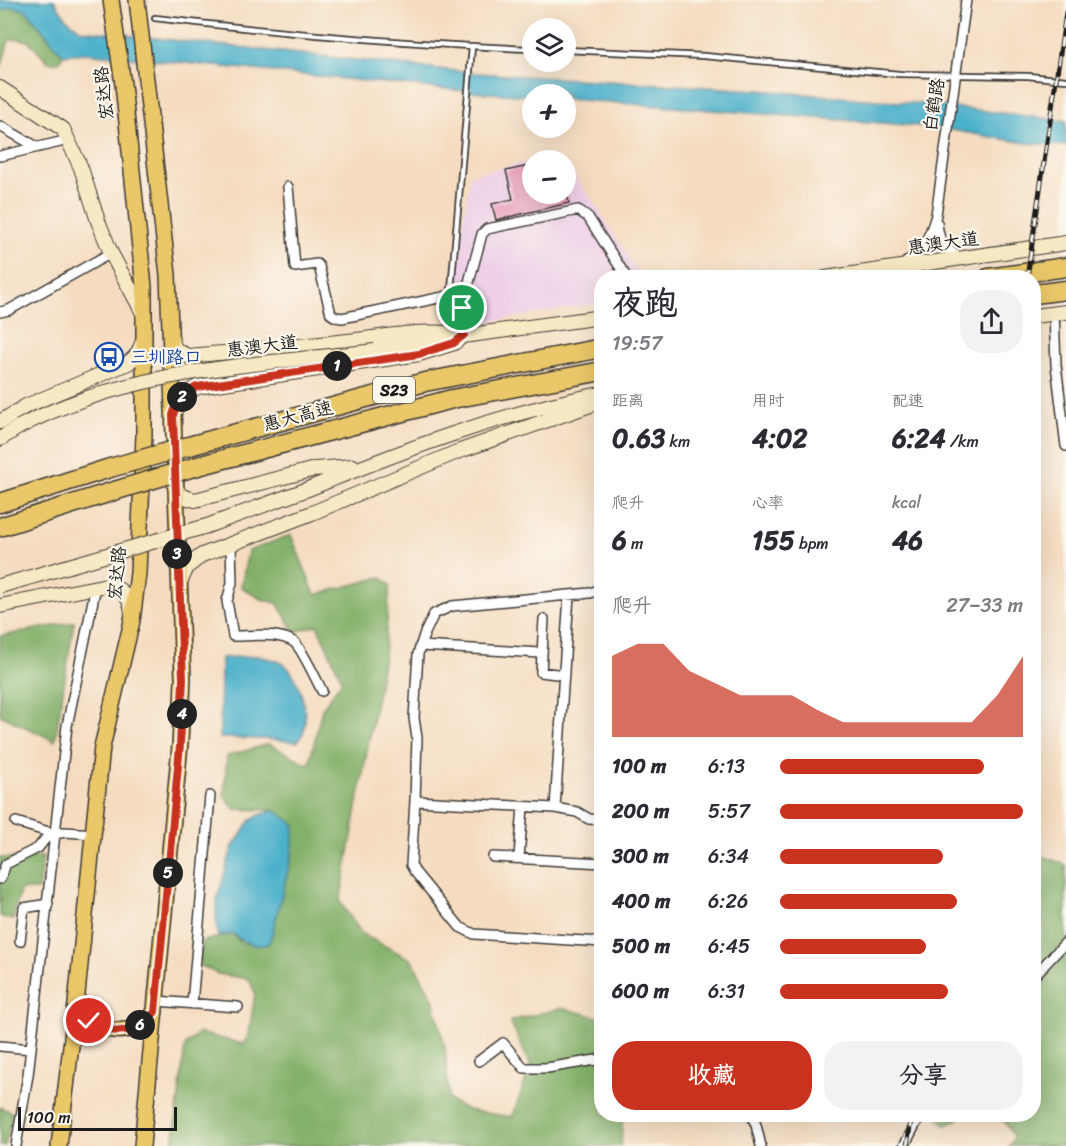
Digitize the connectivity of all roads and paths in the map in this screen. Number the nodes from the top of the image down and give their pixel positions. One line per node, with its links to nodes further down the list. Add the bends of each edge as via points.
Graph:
1 (111, 0): 31 (main road, 宏达路, via 123,84)
2 (137, 0): 4 (main road)
3 (966, 0): 9 (street, 白鹤路)
4 (147, 20): 5 (lane); 35 (main road, via 148,84 168,275)
5 (472, 46): 6 (lane); 27 (lane)
6 (522, 48)
7 (576, 50): 9 (lane, via 704,56)
8 (1066, 80): 9 (lane, via 1029,76)
9 (954, 81): 16 (street, 白鹤路)
10 (0, 88): 12 (street, via 63,129)
11 (0, 126): 13 (street)
12 (69, 140): 13 (street); 18 (street)
13 (37, 147): 14 (street)
14 (0, 156)
15 (288, 188): 27 (street, via 296,267 319,266 331,314 336,318)
16 (936, 214): 19 (street, via 939,239); 20 (street, via 925,245)
17 (1066, 243): 19 (street, 惠澳大道)
18 (111, 253): 29 (street); 31 (street)
19 (960, 258): 20 (street, 惠澳大道)
20 (900, 267): 23 (street, 惠澳大道)
21 (1066, 267): 24 (highway)
22 (622, 270): 28 (street, via 588,217 578,210 488,229 482,234)
23 (880, 270)
24 (1041, 271)
25 (1066, 290): 26 (highway)
26 (1041, 293)
27 (453, 296): 28 (street)
28 (462, 308): 34 (street)
29 (0, 312)
30 (1060, 312): 32 (street); 44 (street, via 1056,365)
31 (144, 315): 36 (main road, 宏达路)
32 (1041, 315)
33 (594, 318): 34 (street)
34 (464, 335): 35 (street, via 408,335 187,356 175,349); 41 (street, via 454,343 419,354 197,387 181,398); 43 (street, 惠澳大道, bridge, via 375,351 138,382 71,403)
35 (170, 336): 41 (main road)
36 (144, 337): 42 (street, via 141,350 128,363 26,406); 57 (main road, 宏达路, via 144,446)
37 (594, 350): 47 (highway, 惠大高速 / S23, bridge, via 425,382 110,468)
38 (594, 372): 48 (highway, 惠大高速 / S23, bridge, via 452,399 194,467)
39 (594, 396): 45 (street, via 503,417)
40 (594, 404): 49 (street, via 457,452)
41 (173, 415): 46 (main road)
42 (0, 422)
43 (0, 439)
44 (1066, 446)
45 (368, 464): 46 (street, via 315,469 195,500 181,496); 50 (street, bridge, via 207,526)
46 (175, 487): 53 (main road)
47 (0, 503)
48 (0, 526)
49 (231, 545): 53 (street, via 192,562 183,573); 61 (street, via 232,583 227,601 233,636 261,635 296,643)
50 (0, 586)
51 (96, 586): 55 (street); 57 (street, via 112,586 123,592 130,602); 68 (street, via 67,726)
52 (594, 591): 54 (street)
53 (179, 593): 81 (main road, via 183,679 180,745)
54 (569, 595): 58 (street, via 452,606 434,614); 60 (street)
55 (0, 606)
56 (544, 619): 59 (street)
57 (132, 621): 69 (main road, 宏达路, via 102,747)
58 (420, 646): 59 (street); 63 (street, via 414,718)
59 (541, 653): 60 (street, via 541,672)
60 (564, 675): 65 (street)
61 (322, 691)
62 (210, 796): 80 (street)
63 (415, 801): 64 (street); 76 (street, via 411,865 460,927 474,934)
64 (523, 807): 65 (street); 71 (street)
65 (555, 808): 66 (street)
66 (594, 819)
67 (16, 822): 68 (street)
68 (52, 833): 69 (street); 73 (street, via 38,848 6,864); 74 (street)
69 (94, 834): 79 (main road, 宏达路)
70 (493, 857): 71 (street)
71 (519, 858): 72 (street)
72 (594, 863)
73 (0, 879)
74 (48, 904): 75 (street, via 24,908); 84 (street)
75 (20, 941)
76 (594, 942)
77 (1066, 942): 78 (street)
78 (1041, 969)
79 (76, 1004): 81 (main road, via 89,1021 109,1030 124,1031 138,1026); 90 (main road, 宏达路)
80 (192, 1004): 81 (street); 82 (street)
81 (155, 1007): 91 (main road)
82 (238, 1007)
83 (0, 1046): 84 (street)
84 (31, 1048): 89 (street)
85 (594, 1060): 86 (street, via 524,1068 503,1043)
86 (479, 1061)
87 (755, 1122): 92 (street)
88 (917, 1122): 93 (street)
89 (16, 1146)
90 (59, 1146)
91 (142, 1146)
92 (762, 1146)
93 (904, 1146)

